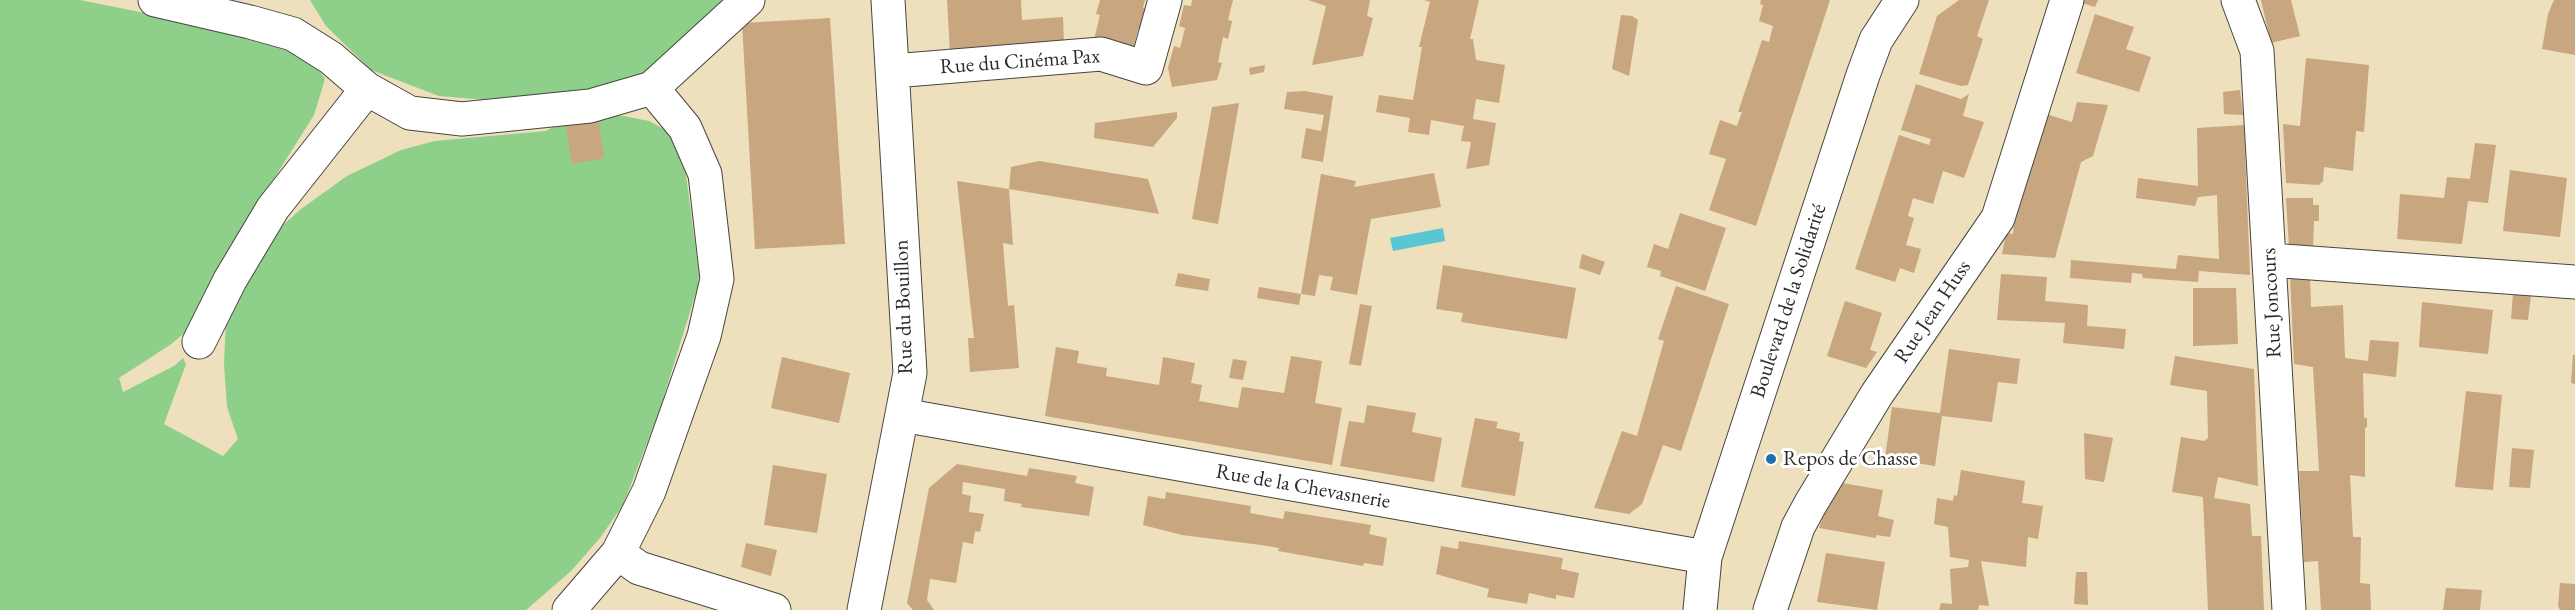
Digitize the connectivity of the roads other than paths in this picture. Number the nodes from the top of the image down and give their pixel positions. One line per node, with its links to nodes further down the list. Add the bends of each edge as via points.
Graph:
1 (155, 0): 10 (street, via 292,34 331,58)
2 (748, 0): 9 (street)
3 (888, 0): 8 (street, Rue du Bouillon)
4 (1165, 0): 8 (street, Rue du Cinéma Pax, via 1146,68 1101,54)
5 (1902, 0): 16 (street, Boulevard de la Solidarité, via 1876,40 1863,75)
6 (2067, 0): 21 (street, Rue Jean Huss, via 1998,218 1877,394 1819,490 1798,527)
7 (2238, 0): 11 (street, Rue Joncours, via 2257,51)
8 (893, 71): 14 (street, Rue du Bouillon, via 910,373)
9 (652, 88): 10 (street, via 590,106 462,119 411,113); 15 (street, via 685,128 705,174 717,279 704,336 649,491)
10 (367, 89): 13 (street, via 273,208)
11 (2270, 261): 12 (street); 22 (street, Rue Joncours)
12 (2575, 282)
13 (199, 342)
14 (902, 415): 16 (street, Rue de la Chevasnerie); 19 (street, Rue du Bouillon)
15 (618, 553): 17 (street); 18 (street, via 639,567)
16 (1705, 557): 20 (street, Boulevard de la Solidarité)
17 (569, 610)
18 (774, 610)
19 (864, 610)
20 (1700, 610)
21 (1770, 610)
22 (2289, 610)

